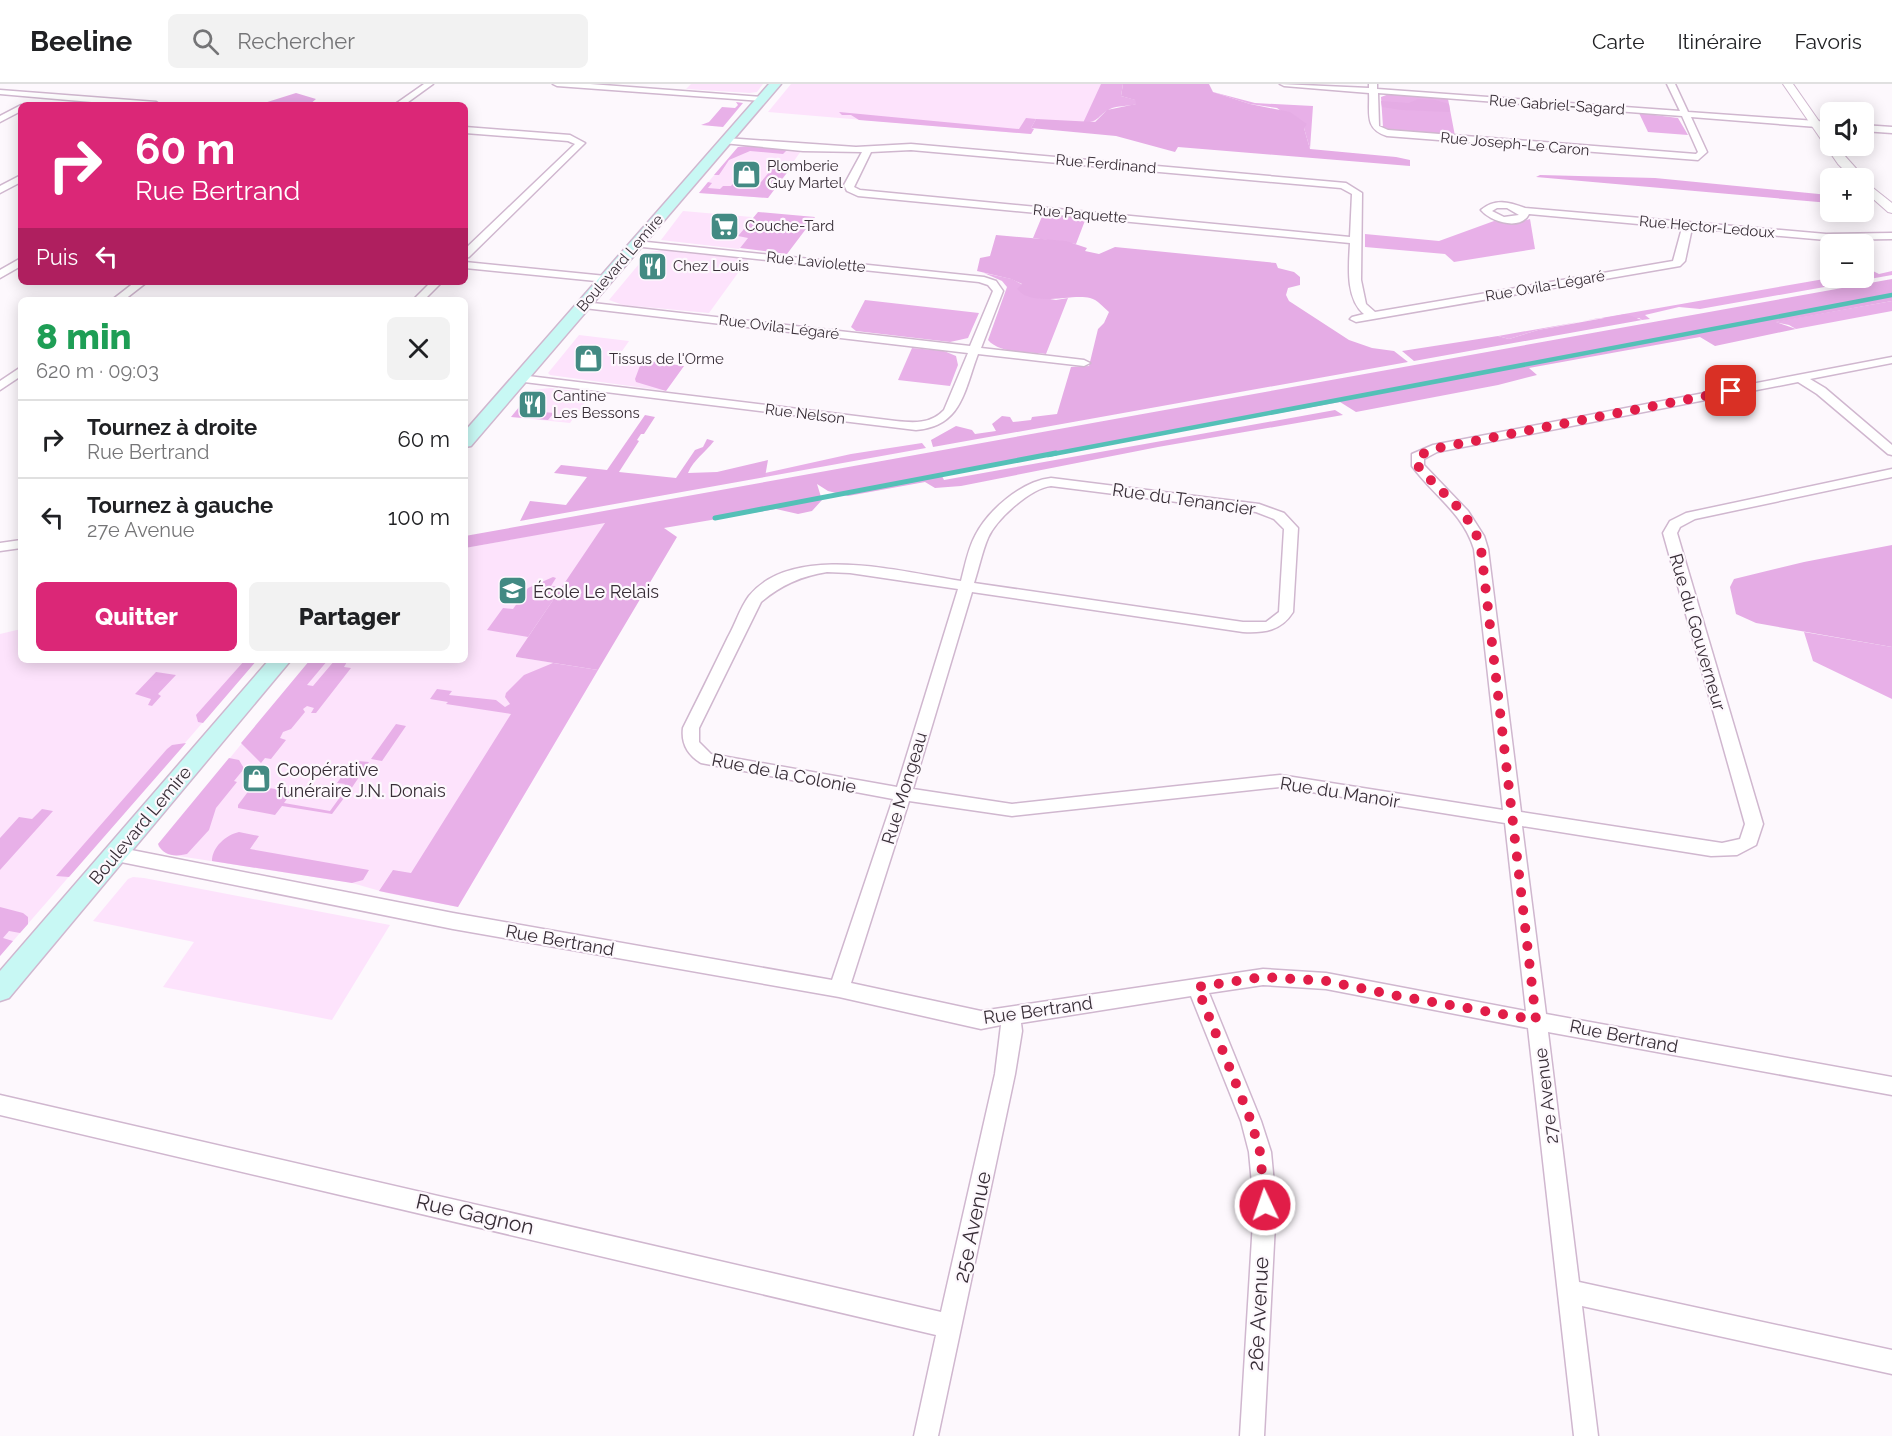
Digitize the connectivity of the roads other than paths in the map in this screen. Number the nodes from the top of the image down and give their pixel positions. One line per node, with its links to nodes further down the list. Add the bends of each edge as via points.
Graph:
1 (429, 84): 14 (street)
2 (556, 84): 11 (street)
3 (775, 84): 11 (main road, Boulevard Lemire)
4 (1284, 84): 7 (street, Rue Gabriel-Sagard)
5 (1671, 84): 16 (street)
6 (1788, 84): 18 (street)
7 (1373, 87): 16 (street, Rue Gabriel-Sagard); 16 (street, Rue Joseph-Le Caron, via 1375,126 1387,133 1700,157 1703,152)
8 (59, 88): 10 (street)
9 (0, 92): 10 (street)
10 (44, 96): 12 (street); 13 (street)
11 (762, 99): 25 (main road, Boulevard Lemire)
12 (33, 102)
13 (111, 102)
14 (402, 102)
15 (18, 110): 17 (street)
16 (1685, 114): 18 (street, Rue Gabriel-Sagard)
17 (0, 119)
18 (1815, 124): 19 (street, Rue Gabriel-Sagard); 27 (street)
19 (1820, 124)
20 (1874, 129): 22 (street)
21 (468, 130): 23 (street)
22 (1892, 130)
23 (476, 131): 24 (street); 37 (street, via 570,138 581,143)
24 (468, 138)
25 (726, 141): 26 (street, Rue Ferdinand); 36 (main road, Boulevard Lemire)
26 (868, 149): 35 (street, Rue Ferdinand, via 911,147 1341,185 1357,193); 35 (street, Rue Paquette, via 849,185 858,193)
27 (1848, 168)
28 (18, 180): 29 (street)
29 (0, 190)
30 (1874, 193): 31 (street)
31 (1892, 209)
32 (1523, 211): 33 (street, Rue Hector-Ledoux)
33 (1688, 225): 34 (street, Rue Hector-Ledoux, via 1834,238); 48 (street, Rue Ovila-Légaré, via 1678,263)
34 (1892, 236)
35 (1355, 240): 48 (street, Rue Ferdinand, via 1358,295 1363,308)
36 (637, 244): 41 (main road, Boulevard Lemire); 44 (street, Rue Laviolette, via 976,278)
37 (468, 252)
38 (18, 263): 40 (street)
39 (468, 265): 41 (street)
40 (0, 275)
41 (606, 279): 47 (main road, Boulevard Lemire)
42 (138, 285): 45 (street)
43 (434, 285): 46 (street)
44 (994, 285): 50 (street, Rue Nelson, via 998,291)
45 (121, 297)
46 (421, 297)
47 (584, 305): 50 (street, Rue Ovila-Légaré); 55 (main road, Boulevard Lemire)
48 (1372, 315): 49 (street)
49 (1356, 319)
50 (973, 350): 52 (street, Rue Ovila-Légaré); 55 (street, Rue Nelson, via 948,413 935,423 920,426)
51 (1892, 360): 54 (street)
52 (1084, 363)
53 (18, 373): 56 (street)
54 (1800, 378): 58 (street); 65 (street, 27e Avenue, via 1433,449 1417,457 1418,466 1466,516 1480,543)
55 (520, 379): 57 (main road, Boulevard Lemire)
56 (0, 386)
57 (468, 439)
58 (1892, 450)
59 (1892, 472): 66 (street, Rue du Gouverneur, via 1691,516 1675,524 1670,533 1754,824 1750,840)
60 (18, 544): 61 (street)
61 (0, 547)
62 (965, 586): 62 (street, Rue du Tenancier, via 988,526 1020,494 1041,483 1259,508 1279,516 1291,528 1286,612 1282,619 1267,627 1243,627); 64 (street, Rue Mongeau); 64 (street, Rue de la Colonie, via 836,568 805,571 777,582 755,599 691,728 694,749 716,763)
63 (278, 663): 67 (main road, Boulevard Lemire)
64 (903, 794): 65 (street, Rue du Manoir, via 1022,809 1274,781); 69 (street, Rue Mongeau)
65 (1514, 819): 66 (street, Rue du Manoir, via 1711,849); 72 (street, 27e Avenue)
66 (1740, 847)
67 (116, 854): 69 (street, Rue Bertrand, via 453,921); 70 (main road, Boulevard Lemire)
68 (1197, 987): 71 (street, Rue Bertrand); 72 (street, Rue Bertrand, via 1263,977 1326,981); 79 (street, 26e Avenue, via 1251,1121 1264,1179)
69 (838, 989): 71 (street, Rue Bertrand, via 981,1020)
70 (0, 990)
71 (1010, 1017): 76 (street, 25e Avenue, via 1012,1031 1005,1074)
72 (1536, 1020): 73 (street, Rue Bertrand); 75 (street, 27e Avenue)
73 (1892, 1086)
74 (0, 1105): 76 (street, Rue Gagnon)
75 (1570, 1292): 77 (street); 80 (street, 27e Avenue)
76 (950, 1326): 78 (street, 25e Avenue)
77 (1892, 1362)
78 (926, 1436)
79 (1252, 1436)
80 (1586, 1436)

